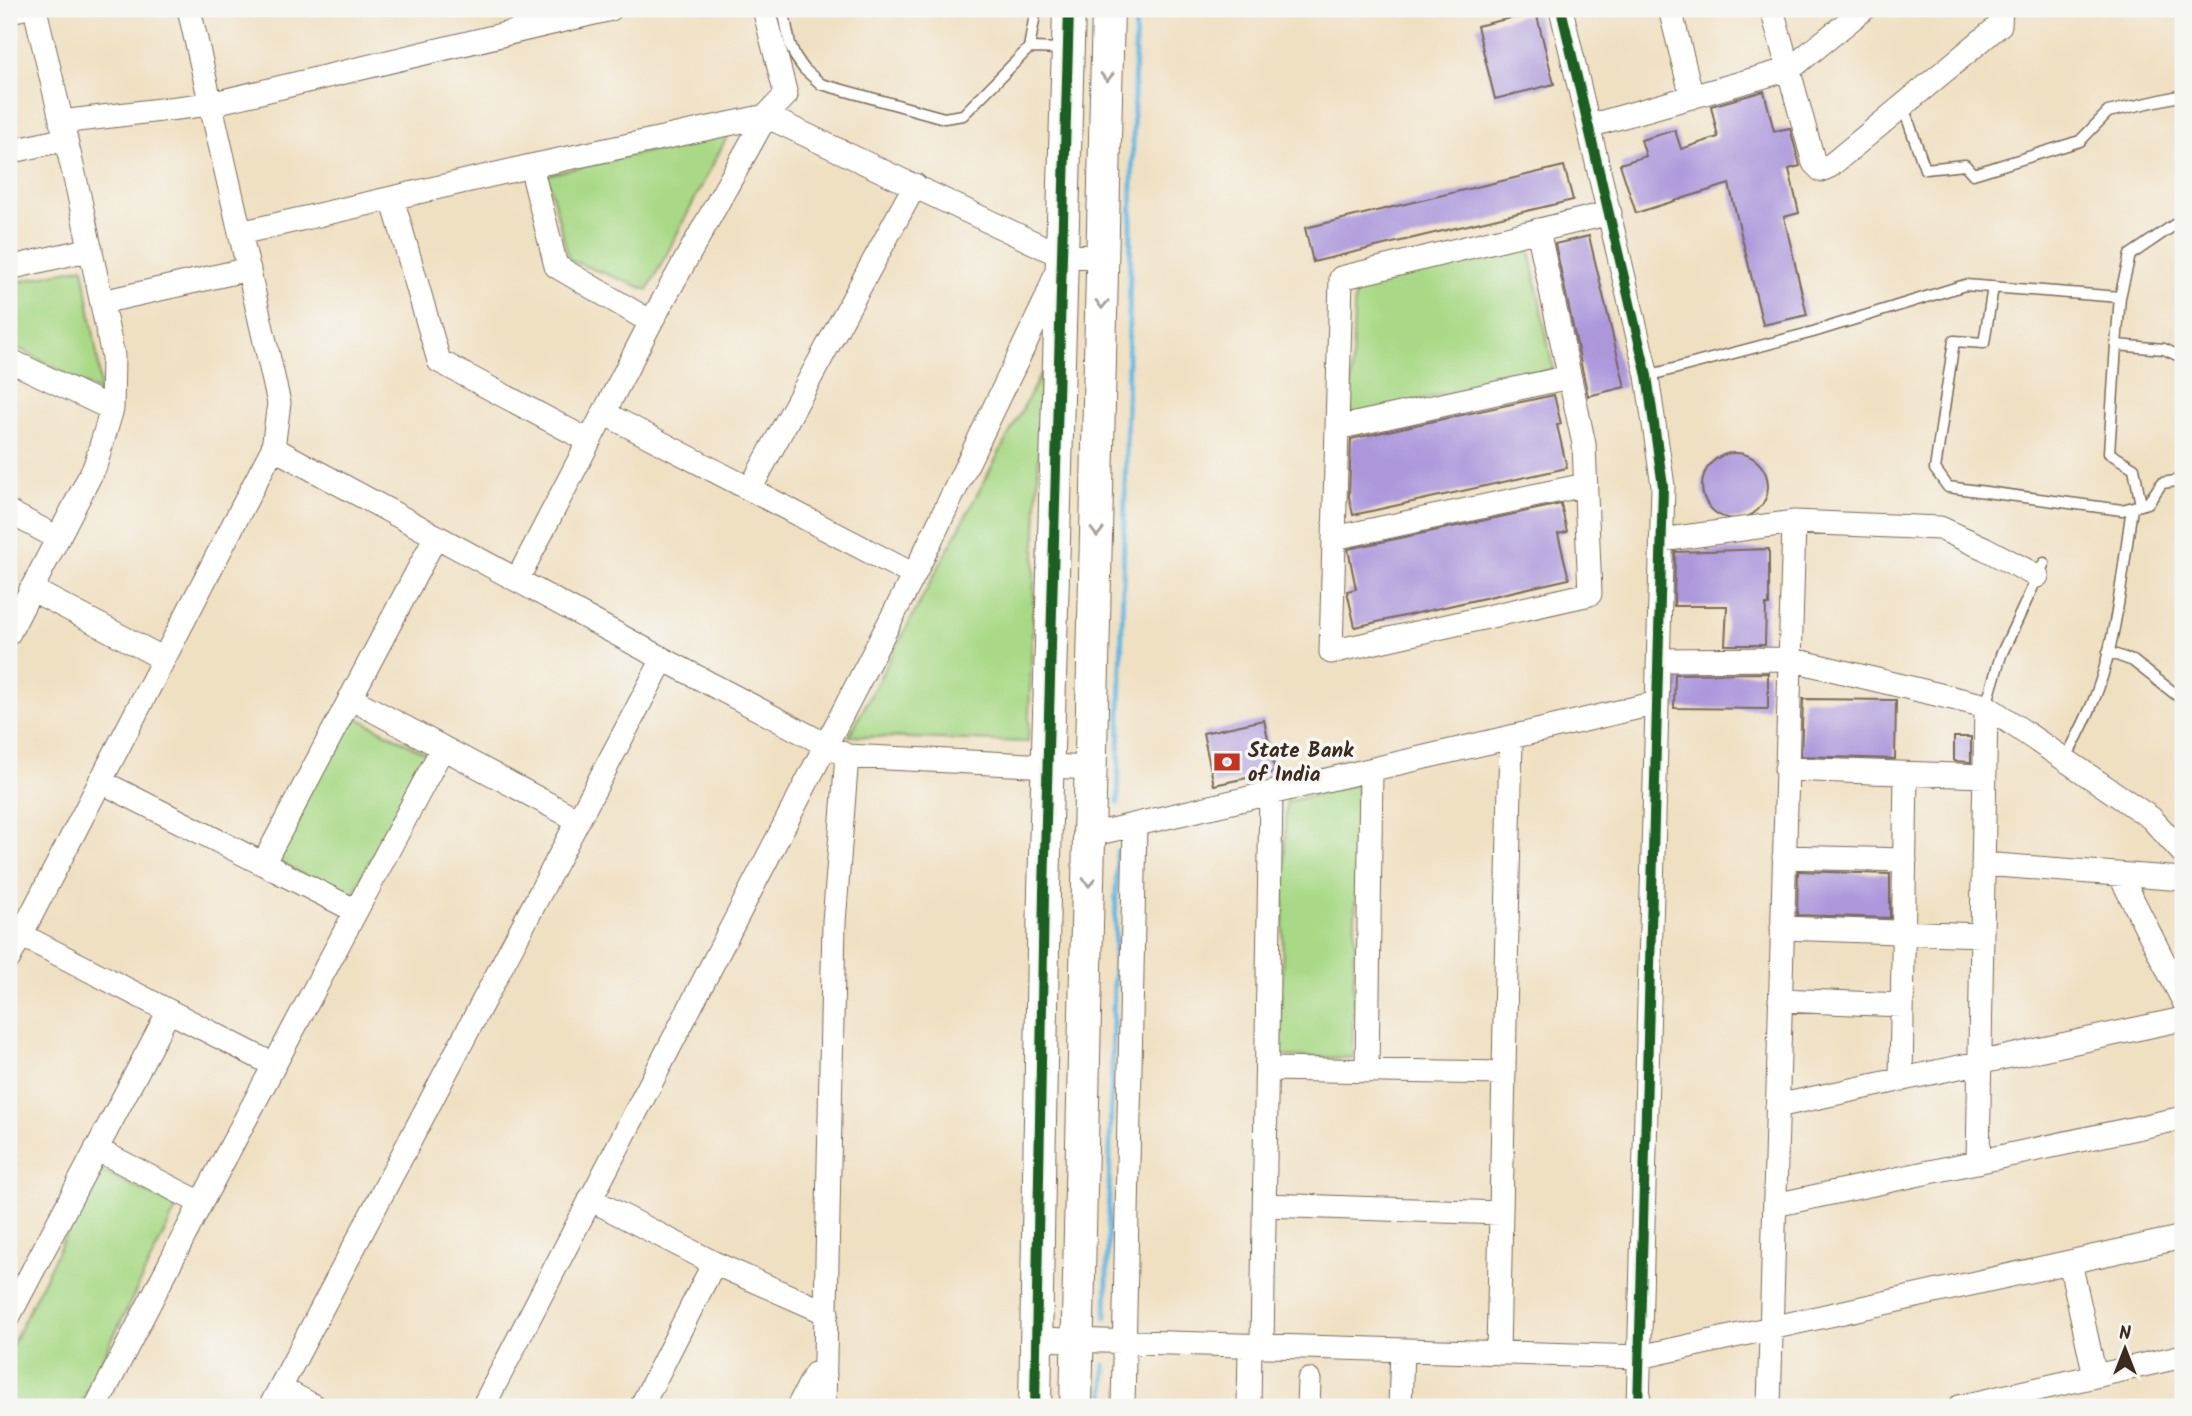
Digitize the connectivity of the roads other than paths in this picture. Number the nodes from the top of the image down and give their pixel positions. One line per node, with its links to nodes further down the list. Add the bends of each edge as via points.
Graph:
1 (20, 9): 15 (street)
2 (35, 9): 25 (street)
3 (189, 9): 21 (street)
4 (611, 9): 21 (street)
5 (764, 9): 23 (street, via 786,95)
6 (783, 9): 16 (lane, via 795,56 821,84 944,118 962,115)
7 (1036, 9): 16 (lane)
8 (1069, 9): 17 (street)
9 (1108, 9): 36 (street, one-way to 36)
10 (1561, 9): 24 (street)
11 (1670, 9): 20 (street)
12 (1772, 9): 18 (street)
13 (1864, 9): 18 (street)
14 (2001, 9): 22 (street, via 2000,25)
15 (9, 11)
16 (1029, 48): 17 (lane)
17 (1068, 49): 35 (street)
18 (1790, 69): 20 (street); 22 (street, via 1814,163 1821,170)
19 (2183, 95): 22 (lane, via 2108,112 2080,141 1973,174 1965,165 1925,169)
20 (1692, 97): 24 (street)
21 (211, 104): 25 (street); 33 (street)
22 (1903, 106)
23 (766, 116): 27 (street); 28 (street); 42 (street)
24 (1589, 126): 30 (street)
25 (64, 130): 26 (street); 34 (street)
26 (9, 152)
27 (531, 166): 29 (street); 42 (street, via 556,265)
28 (915, 185): 35 (street); 55 (street)
29 (392, 198): 33 (street); 51 (street, via 439,361)
30 (1610, 213): 32 (street); 46 (street)
31 (2183, 219): 40 (lane, via 2130,254)
32 (1538, 230): 47 (street); 50 (street, via 1341,278)
33 (240, 233): 38 (street)
34 (90, 249): 37 (street); 41 (street)
35 (1062, 256): 36 (street); 64 (street); 82 (street)
36 (1103, 257): 83 (street, one-way to 83)
37 (9, 268)
38 (248, 269): 41 (street); 52 (street, via 279,402)
39 (1993, 287): 40 (lane); 46 (lane, via 1965,285); 56 (lane, via 1984,343 1954,341 1935,469 1948,486 2122,510)
40 (2120, 297): 43 (lane)
41 (102, 302): 48 (street, via 113,356)
42 (651, 322): 49 (street)
43 (2116, 345): 44 (lane, via 2164,349); 56 (lane, via 2109,453 2134,468)
44 (2183, 358)
45 (9, 360): 48 (street)
46 (1647, 376): 62 (street, via 1662,486)
47 (1569, 377): 50 (street); 54 (street, via 1584,444)
48 (112, 409): 60 (street, via 95,466)
49 (604, 413): 51 (street); 55 (street)
50 (1337, 428): 61 (street)
51 (589, 441): 65 (street)
52 (273, 449): 59 (street); 69 (street)
53 (2183, 480): 56 (lane, via 2162,483 2148,503)
54 (1585, 485): 61 (street); 61 (street, via 1590,594 1331,653)
55 (750, 489): 64 (street)
56 (2137, 506): 68 (lane)
57 (9, 512): 60 (street)
58 (1794, 522): 62 (street); 63 (street, via 1940,528); 71 (street)
59 (436, 537): 65 (street); 73 (street)
60 (58, 538): 66 (street)
61 (1334, 538)
62 (1661, 540): 72 (street)
63 (2041, 570): 76 (lane, via 2001,655)
64 (914, 575): 78 (street)
65 (517, 580): 70 (street)
66 (31, 589): 67 (street); 69 (street)
67 (9, 633)
68 (2108, 652): 74 (lane, via 2133,661); 81 (lane, via 2094,701)
69 (164, 659): 88 (street)
70 (663, 659): 78 (street); 90 (street)
71 (1789, 659): 72 (street); 76 (street); 84 (street)
72 (1658, 660): 75 (street)
73 (350, 698): 79 (street); 96 (street)
74 (2183, 700)
75 (1657, 703): 77 (street); 139 (street)
76 (1986, 706): 81 (street); 87 (street)
77 (1511, 737): 85 (street); 115 (street)
78 (825, 744): 80 (street); 121 (street)
79 (442, 749): 90 (street); 100 (street)
80 (848, 756): 82 (street); 129 (street, via 834,922)
81 (2065, 760): 93 (street, via 2151,818)
82 (1047, 767): 83 (street); 132 (street)
83 (1091, 768): 92 (street)
84 (1786, 769): 86 (street); 94 (street)
85 (1371, 770): 89 (street); 114 (street)
86 (1906, 774): 87 (street); 95 (street)
87 (1984, 776): 97 (street)
88 (100, 781): 96 (street); 103 (street)
89 (1271, 793): 91 (street); 113 (street)
90 (578, 820): 143 (street)
91 (1135, 825): 92 (street); 134 (street)
92 (1090, 835): 133 (street, one-way to 133)
93 (2183, 853)
94 (1784, 857): 95 (street); 101 (street)
95 (1905, 860): 102 (street)
96 (263, 864): 100 (street)
97 (1983, 864): 98 (street); 104 (street)
98 (2120, 875): 99 (street); 107 (street)
99 (2183, 879)
100 (356, 911): 112 (street)
101 (1782, 928): 102 (street); 106 (street)
102 (1903, 932): 104 (street); 108 (street)
103 (21, 935): 105 (street); 109 (street)
104 (1982, 935): 111 (street)
105 (9, 958)
106 (1780, 1000): 108 (street); 117 (street)
107 (2183, 1000)
108 (1902, 1005): 116 (street)
109 (169, 1011): 112 (street); 119 (street)
110 (2183, 1019): 111 (street)
111 (1979, 1063): 116 (street); 120 (street)
112 (274, 1065): 122 (street)
113 (1267, 1069): 114 (street); 123 (street)
114 (1367, 1071): 115 (street)
115 (1504, 1073): 125 (street)
116 (1901, 1080): 117 (street)
117 (1777, 1106): 124 (street)
118 (2183, 1118): 120 (street)
119 (96, 1149): 122 (street); 130 (street)
120 (1978, 1162): 124 (street)
121 (590, 1199): 128 (street); 147 (street)
122 (201, 1203): 145 (street)
123 (1265, 1205): 125 (street); 135 (street)
124 (1774, 1205): 131 (street)
125 (1502, 1213): 137 (street)
126 (2183, 1237): 127 (street)
127 (2070, 1262): 131 (street); 141 (street)
128 (714, 1263): 129 (street); 148 (street)
129 (827, 1313): 140 (street)
130 (9, 1316)
131 (1771, 1328): 139 (street); 158 (street)
132 (1036, 1339): 133 (street); 151 (street)
133 (1078, 1341): 134 (street); 152 (street)
134 (1125, 1342): 135 (street); 153 (street)
135 (1256, 1346): 136 (street); 154 (street)
136 (1402, 1350): 137 (street); 156 (street)
137 (1498, 1353): 139 (street)
138 (2183, 1356): 141 (street)
139 (1640, 1357): 157 (street)
140 (825, 1375): 149 (street, via 815,1374); 150 (street)
141 (2095, 1376): 144 (street)
142 (1309, 1380): 155 (street)
143 (275, 1397): 146 (street)
144 (2020, 1400): 159 (street)
145 (96, 1407)
146 (316, 1407)
147 (483, 1407)
148 (641, 1407)
149 (798, 1407)
150 (824, 1407)
151 (1035, 1407)
152 (1076, 1407)
153 (1124, 1407)
154 (1249, 1407)
155 (1308, 1407)
156 (1400, 1407)
157 (1638, 1407)
158 (1769, 1407)
159 (1959, 1407)

